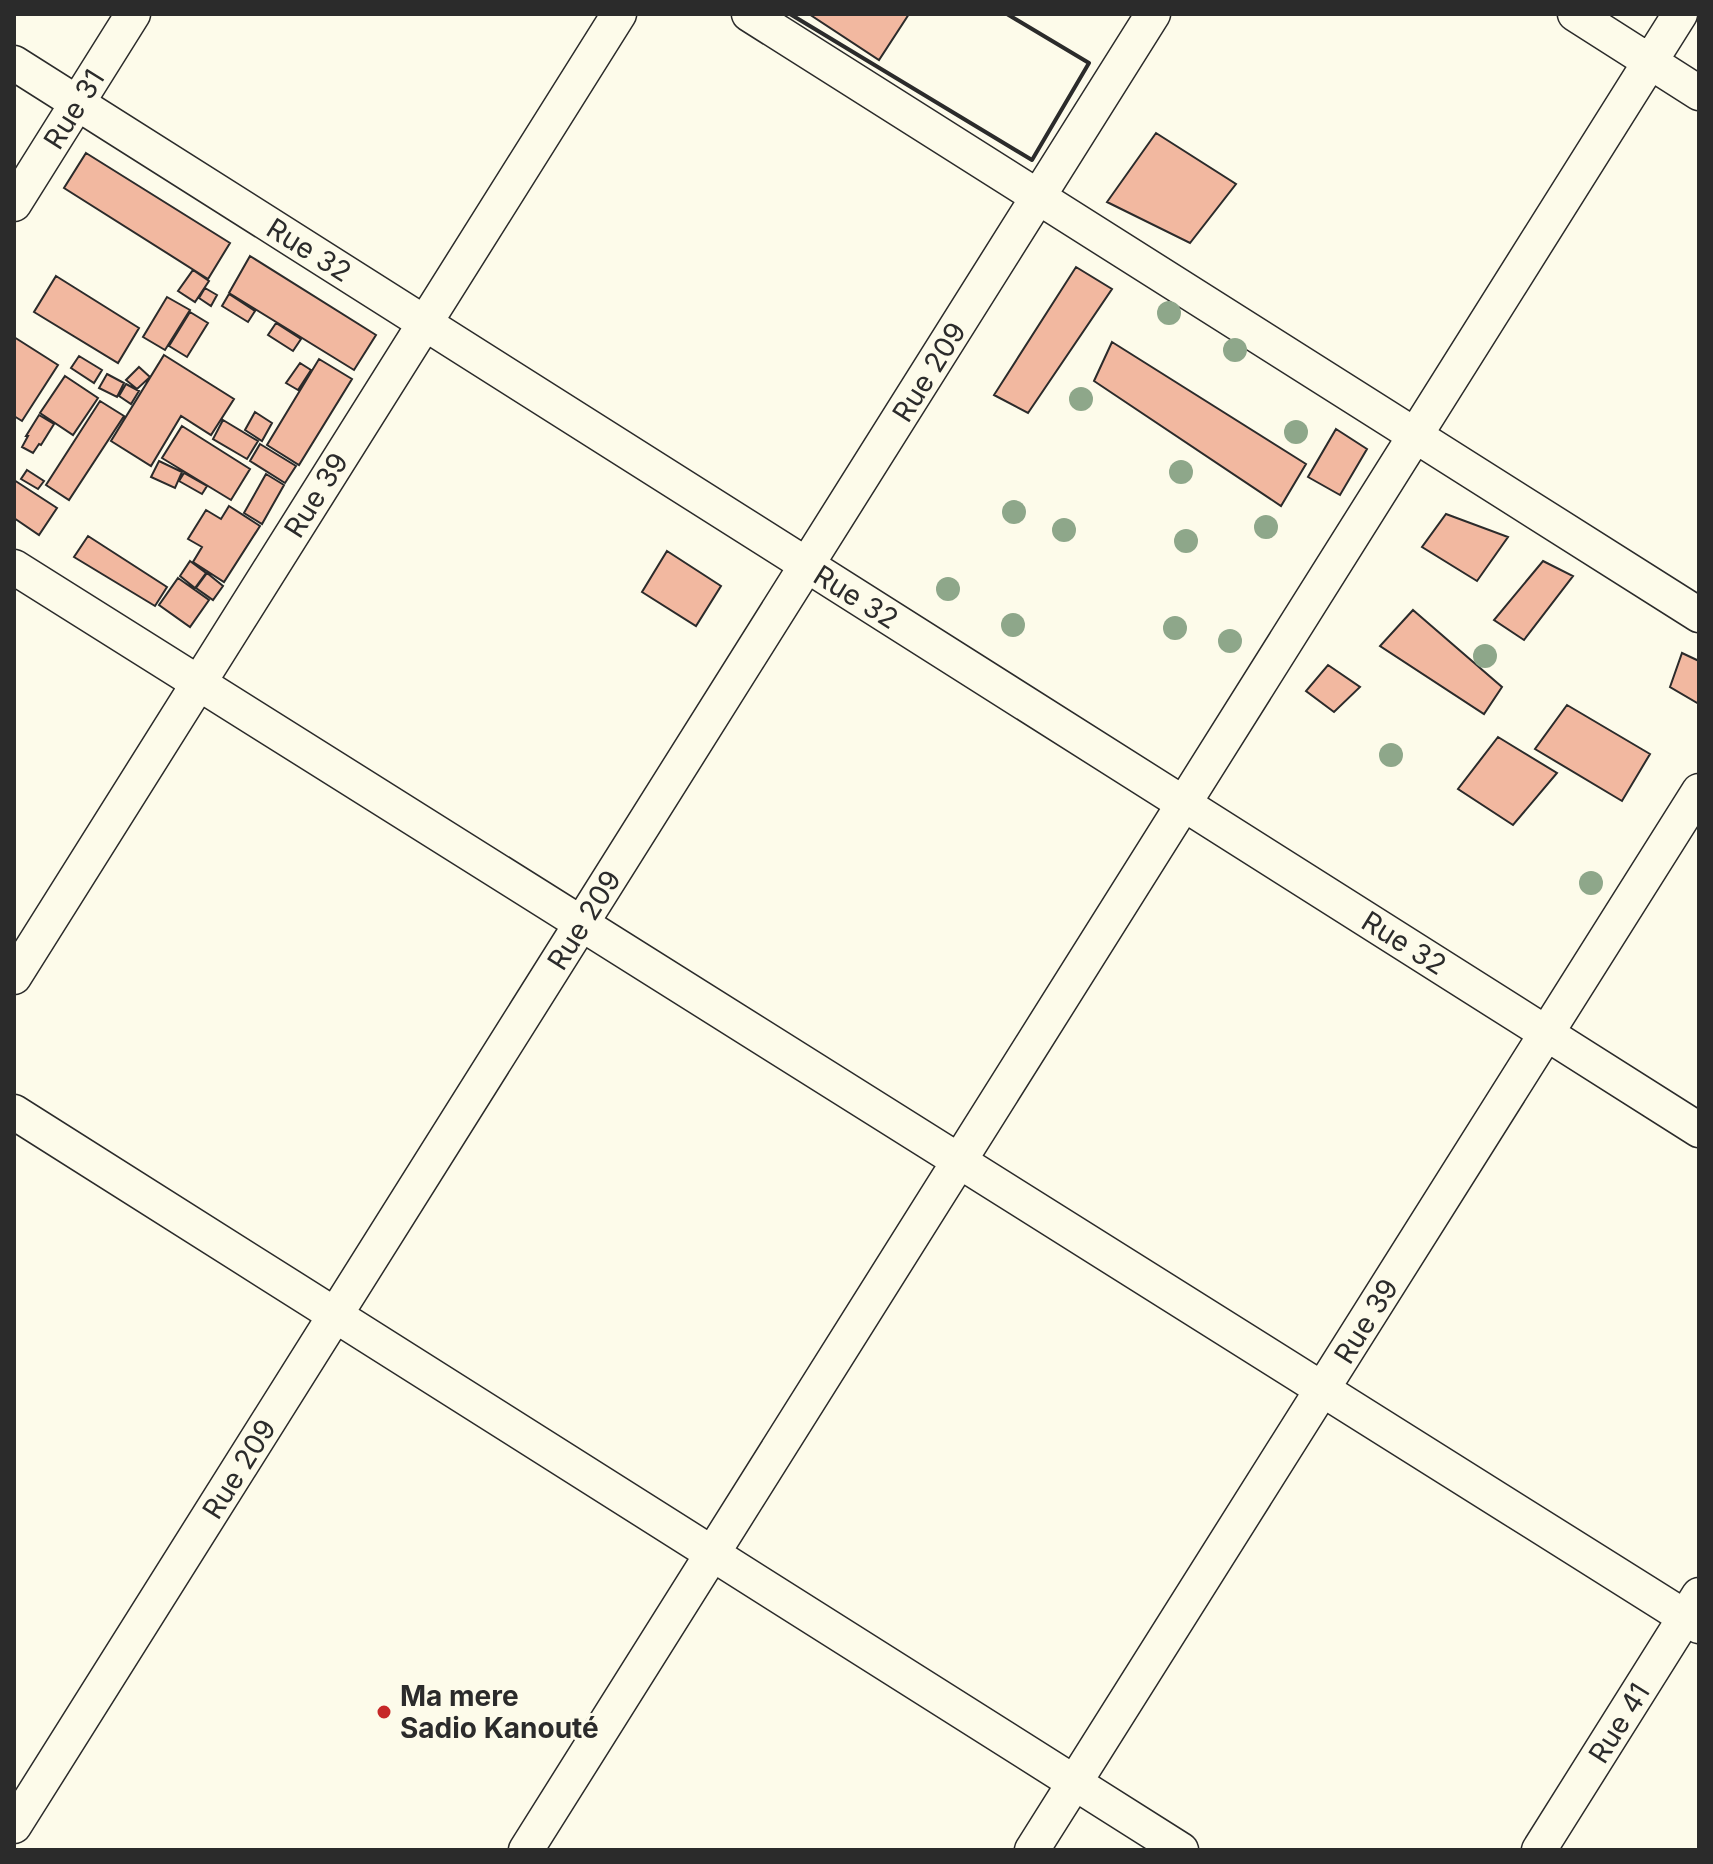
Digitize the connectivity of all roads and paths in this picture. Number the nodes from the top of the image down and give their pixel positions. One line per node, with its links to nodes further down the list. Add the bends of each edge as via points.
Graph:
1 (133, 14): 10 (street, Rue 31)
2 (619, 14): 13 (street, Rue 39)
3 (749, 14): 11 (street)
4 (1153, 14): 11 (street, Rue 209)
5 (1575, 14): 7 (street)
6 (1680, 14): 7 (street)
7 (1650, 61): 9 (street); 14 (street)
8 (14, 63): 10 (street, Rue 32)
9 (1699, 93)
10 (77, 103): 12 (street, Rue 31); 13 (street, Rue 32)
11 (1038, 197): 14 (street); 15 (street, Rue 209)
12 (14, 204)
13 (425, 323): 15 (street, Rue 32); 18 (street, Rue 39)
14 (1415, 436): 17 (street); 20 (street)
15 (807, 565): 20 (street, Rue 32); 21 (street, Rue 209)
16 (14, 567): 18 (street)
17 (1699, 615)
18 (199, 683): 21 (street); 22 (street, Rue 39)
19 (1699, 791): 23 (street, Rue 39)
20 (1183, 804): 23 (street, Rue 32); 26 (street)
21 (582, 923): 26 (street); 27 (street, Rue 209)
22 (14, 977)
23 (1547, 1033): 25 (street, Rue 32); 28 (street, Rue 39)
24 (14, 1112): 27 (street)
25 (1699, 1130)
26 (959, 1161): 28 (street); 29 (street)
27 (335, 1315): 29 (street); 32 (street, Rue 209)
28 (1323, 1389): 30 (street); 31 (street, Rue 39)
29 (712, 1554): 31 (street); 33 (street)
30 (1694, 1613): 36 (street, Rue 41)
31 (1074, 1783): 34 (street, Rue 39); 35 (street)
32 (14, 1826)
33 (526, 1850)
34 (1032, 1850)
35 (1181, 1850)
36 (1539, 1850)

